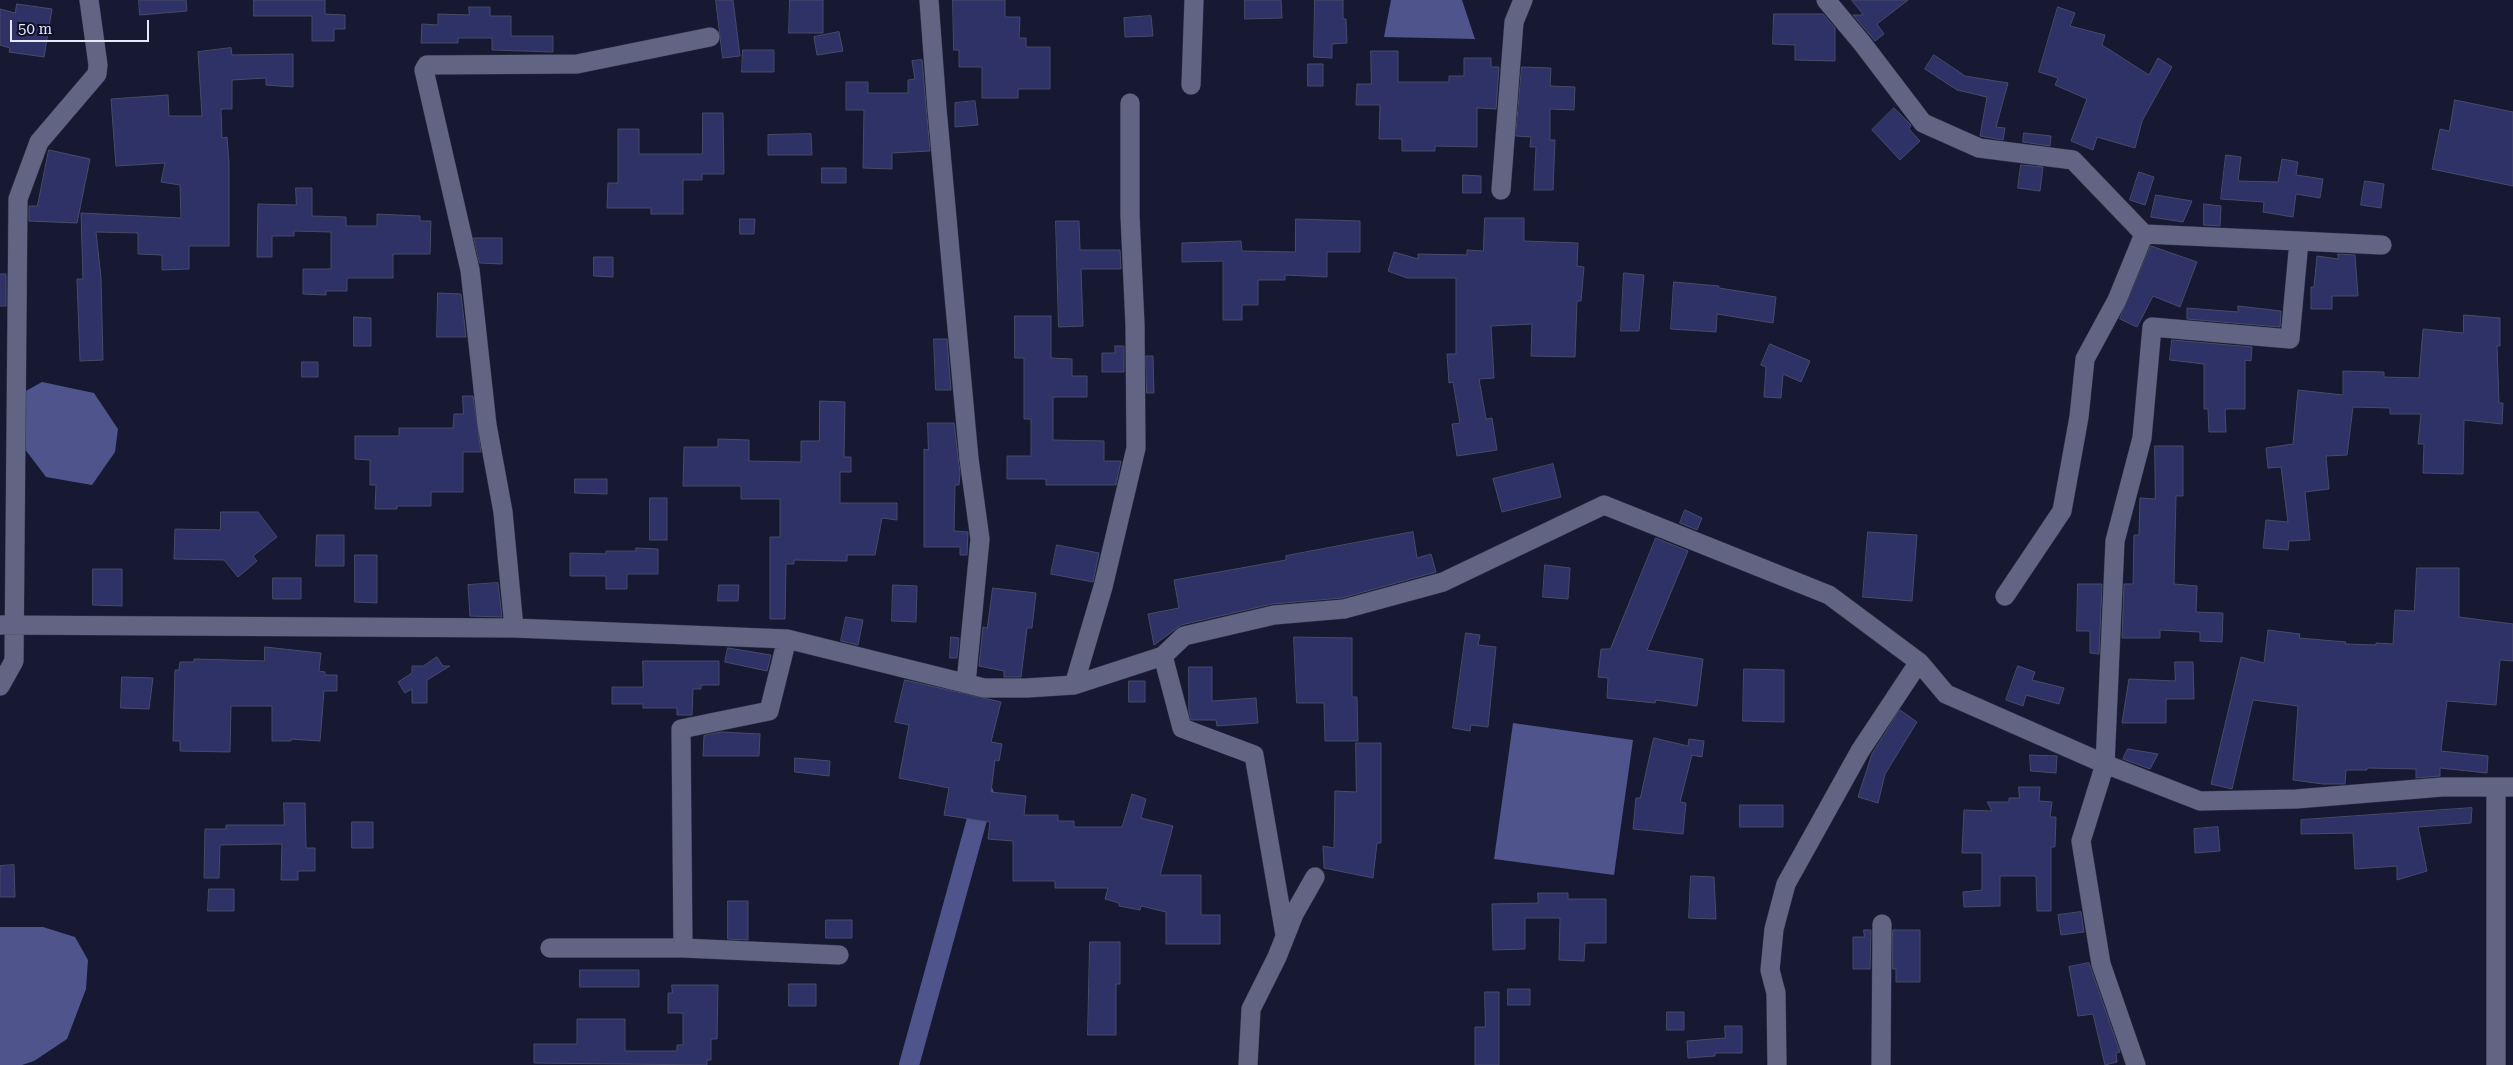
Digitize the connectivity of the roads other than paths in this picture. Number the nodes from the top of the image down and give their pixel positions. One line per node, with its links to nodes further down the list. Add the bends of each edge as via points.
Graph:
1 (89, 0): 13 (street, via 97,74 39,142 18,199)
2 (929, 0): 20 (street, via 969,459 980,539)
3 (1194, 0): 7 (street)
4 (1523, 0): 9 (street, via 1514,22)
5 (1826, 0): 10 (street, via 1923,123 1979,148 2073,160)
6 (710, 37): 16 (street, via 577,64 427,66 424,70 470,270 487,425 503,512)
7 (1191, 85)
8 (1130, 104): 21 (street, via 1136,448 1103,587)
9 (1501, 190)
10 (2144, 234): 11 (street); 14 (street, via 2117,300 2085,359 2079,417 2062,511)
11 (2299, 241): 12 (street); 23 (street, via 2290,339 2152,327 2142,438 2115,541)
12 (2382, 245)
13 (8, 309): 15 (street)
14 (2005, 596)
15 (6, 625): 16 (street); 22 (street, via 14,661)
16 (514, 628): 17 (street)
17 (787, 639): 20 (street); 29 (street, via 769,711 680,729)
18 (1163, 656): 19 (street, via 1184,636 1274,614 1344,609 1443,582 1604,505 1829,595); 21 (street); 27 (street, via 1182,728 1254,755)
19 (1919, 662): 23 (street, via 1946,694); 32 (street, via 1860,751 1786,884 1774,929 1770,970 1776,992)
20 (966, 683): 21 (street, via 984,688)
21 (1074, 685)
22 (0, 686)
23 (2105, 764): 24 (street, via 2200,801 2296,799 2442,786); 34 (street, via 2081,841 2101,964)
24 (2504, 787): 35 (street)
25 (1315, 877): 27 (street)
26 (1882, 924): 33 (street)
27 (1285, 935): 31 (street, via 1251,1009)
28 (550, 948): 29 (street)
29 (683, 948): 30 (street)
30 (839, 954)
31 (1248, 1065)
32 (1777, 1065)
33 (1881, 1065)
34 (2136, 1065)
35 (2496, 1065)

